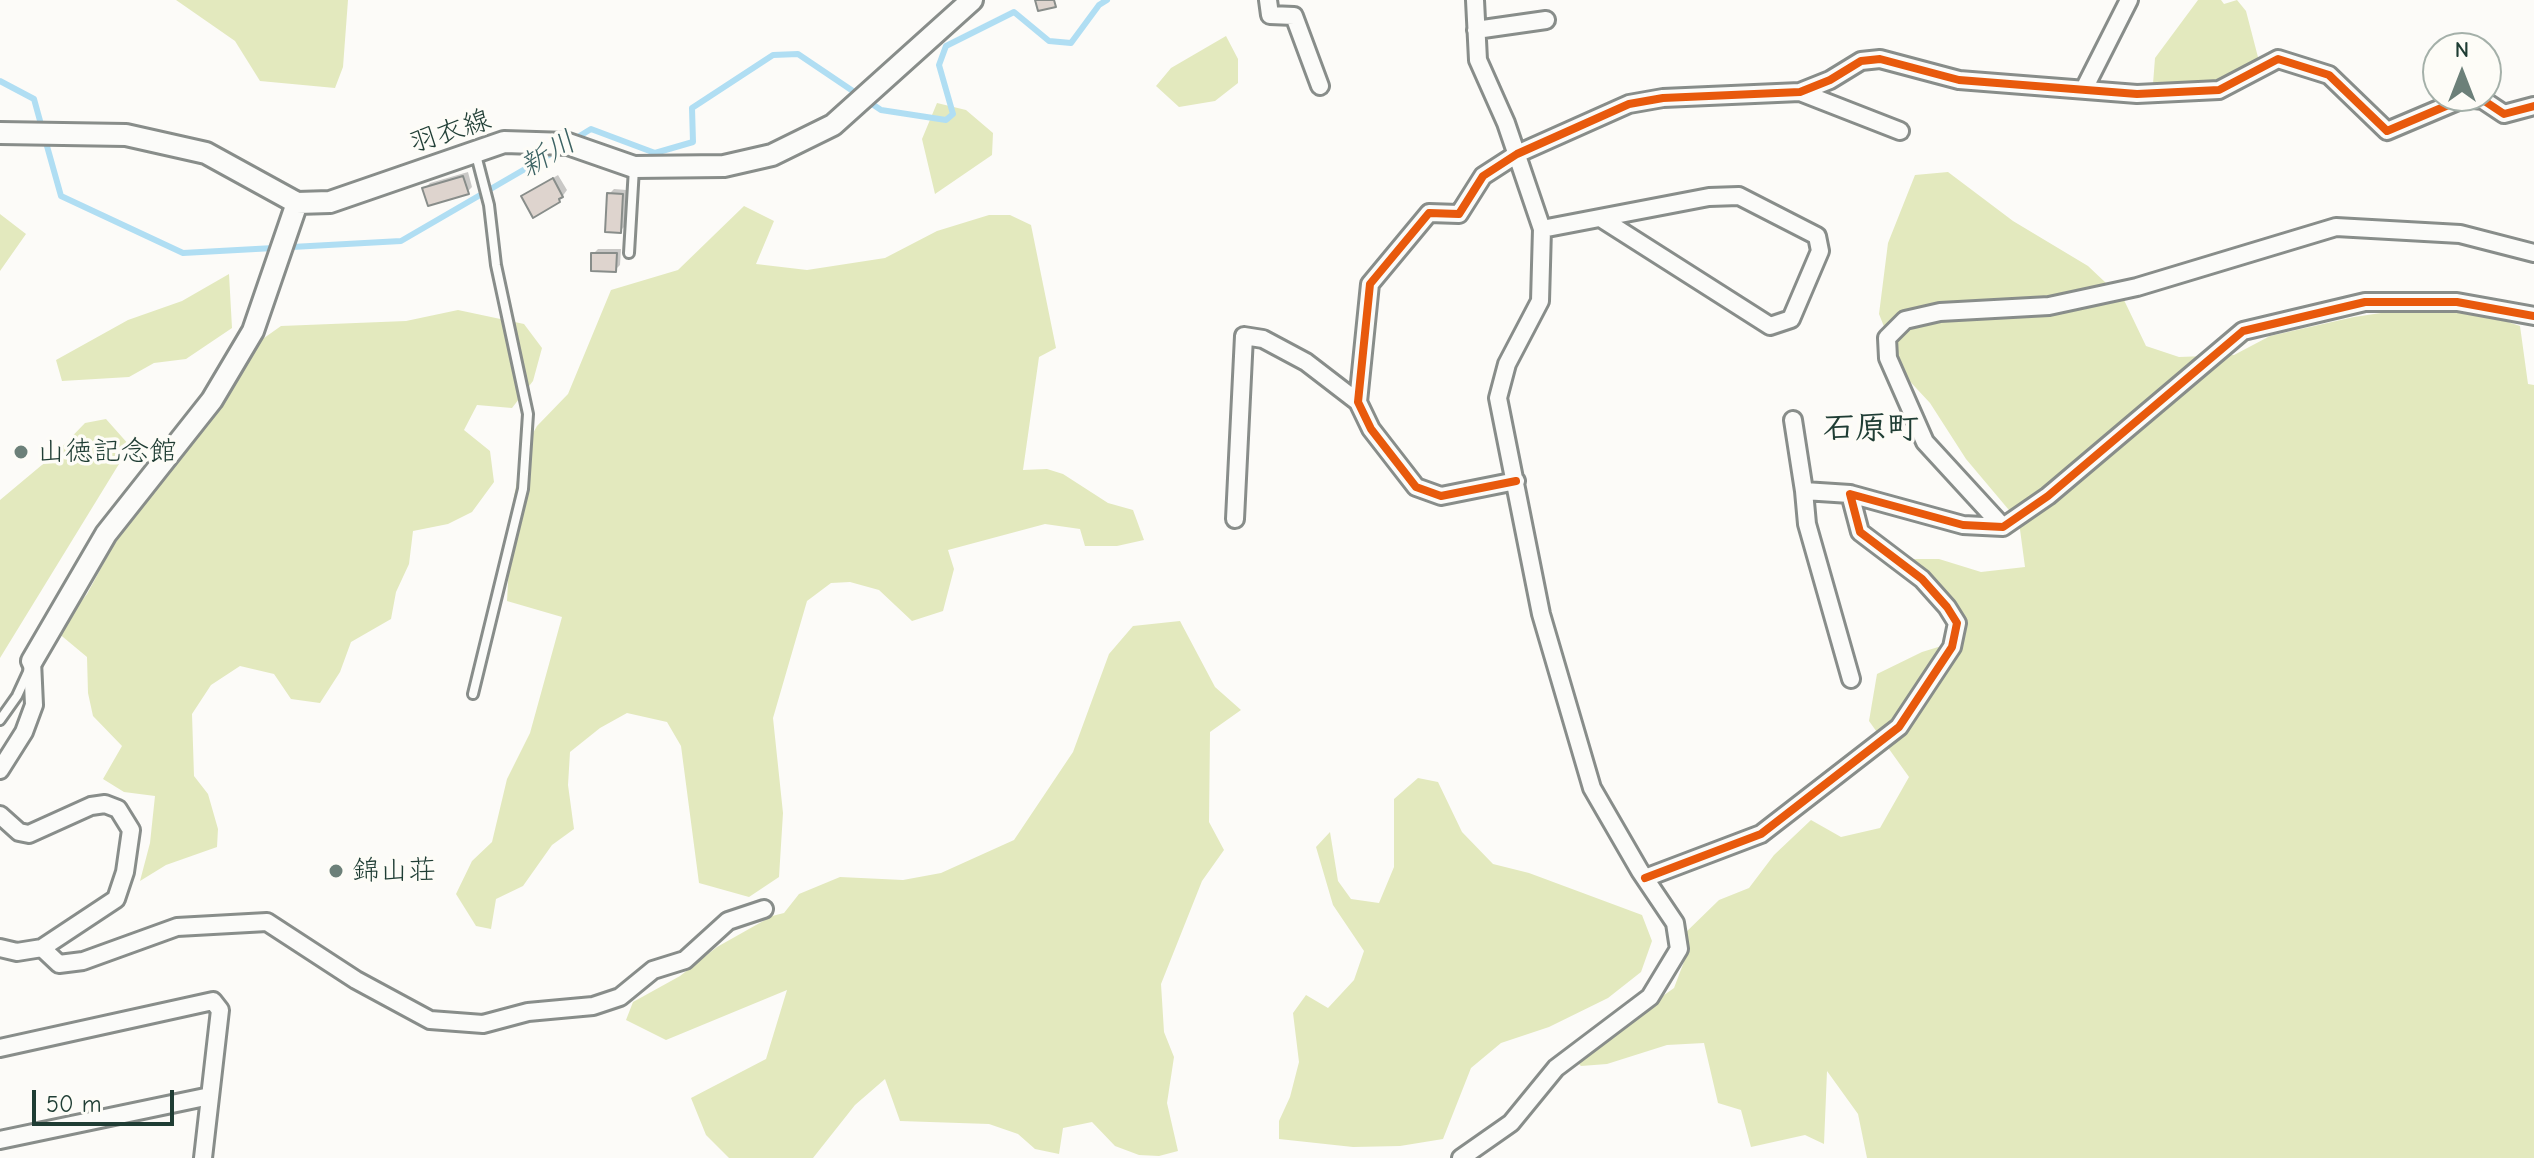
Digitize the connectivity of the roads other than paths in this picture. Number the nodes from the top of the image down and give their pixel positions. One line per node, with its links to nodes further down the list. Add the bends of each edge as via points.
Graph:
1 (972, 0): 15 (street, 羽衣線, via 833,125 772,155 724,166)
2 (1268, 0): 7 (street, via 1270,15 1294,16)
3 (1475, 0): 6 (street)
4 (2129, 0): 8 (street)
5 (1546, 20): 6 (street)
6 (1476, 30): 14 (street, via 1478,60)
7 (1320, 86)
8 (2084, 89): 9 (street, via 1959,80 1880,59 1861,61); 10 (street, via 2137,94 2219,90 2278,59 2329,75 2387,131 2465,98 2483,100 2504,114)
9 (1800, 92): 11 (street); 14 (street, via 1629,104)
10 (2534, 106)
11 (1900, 131)
12 (0, 133): 16 (street, via 126,135 206,153)
13 (475, 151): 15 (street, 羽衣線, via 504,142 568,144); 16 (street, 羽衣線, via 330,202); 31 (lane, via 528,414 523,489)
14 (1517, 154): 18 (street); 22 (street, via 1483,176 1459,214 1429,213 1370,284)
15 (634, 167): 19 (lane)
16 (297, 203): 29 (street, via 253,331 212,400 106,534)
17 (1602, 219): 17 (street, via 1739,196 1817,236 1820,251 1791,319 1770,326); 18 (street)
18 (1542, 229): 24 (street, via 1540,301 1507,364 1498,398)
19 (629, 253)
20 (2534, 253): 28 (street, via 2460,234 2336,227 2137,287 2049,306 1940,312 1905,320 1887,338 1888,358 1925,442)
21 (2534, 316): 28 (street, via 2457,302 2365,302 2243,331 2048,496)
22 (1358, 402): 24 (street, via 1371,429 1416,487 1453,496); 27 (street, via 1306,362 1263,339 1244,336)
23 (1793, 420): 25 (street)
24 (1516, 481): 35 (street, via 1541,614 1592,788)
25 (1804, 491): 26 (street); 30 (street, via 1807,524)
26 (1850, 494): 28 (street, via 1963,525); 35 (street, via 1860,532 1922,579 1947,607 1957,623 1952,647 1899,727 1761,834)
27 (1235, 519)
28 (2003, 527)
29 (32, 661): 32 (lane); 33 (street, via 34,705)
30 (1851, 679)
31 (473, 694)
32 (0, 720)
33 (0, 770)
34 (0, 815): 38 (street, via 29,834 105,804 118,809 131,830 116,899)
35 (1645, 878): 43 (street, via 1675,923 1679,949 1650,997 1556,1068 1511,1123)
36 (764, 909): 38 (street, via 728,921 685,960 653,970 620,997 483,1024 430,1020 267,922 177,927 83,961 59,964)
37 (0, 948): 38 (street)
38 (42, 948)
39 (0, 1048): 40 (street, via 213,1001 220,1010)
40 (210, 1096): 41 (street); 42 (street)
41 (0, 1140)
42 (203, 1158)
43 (1461, 1158)

